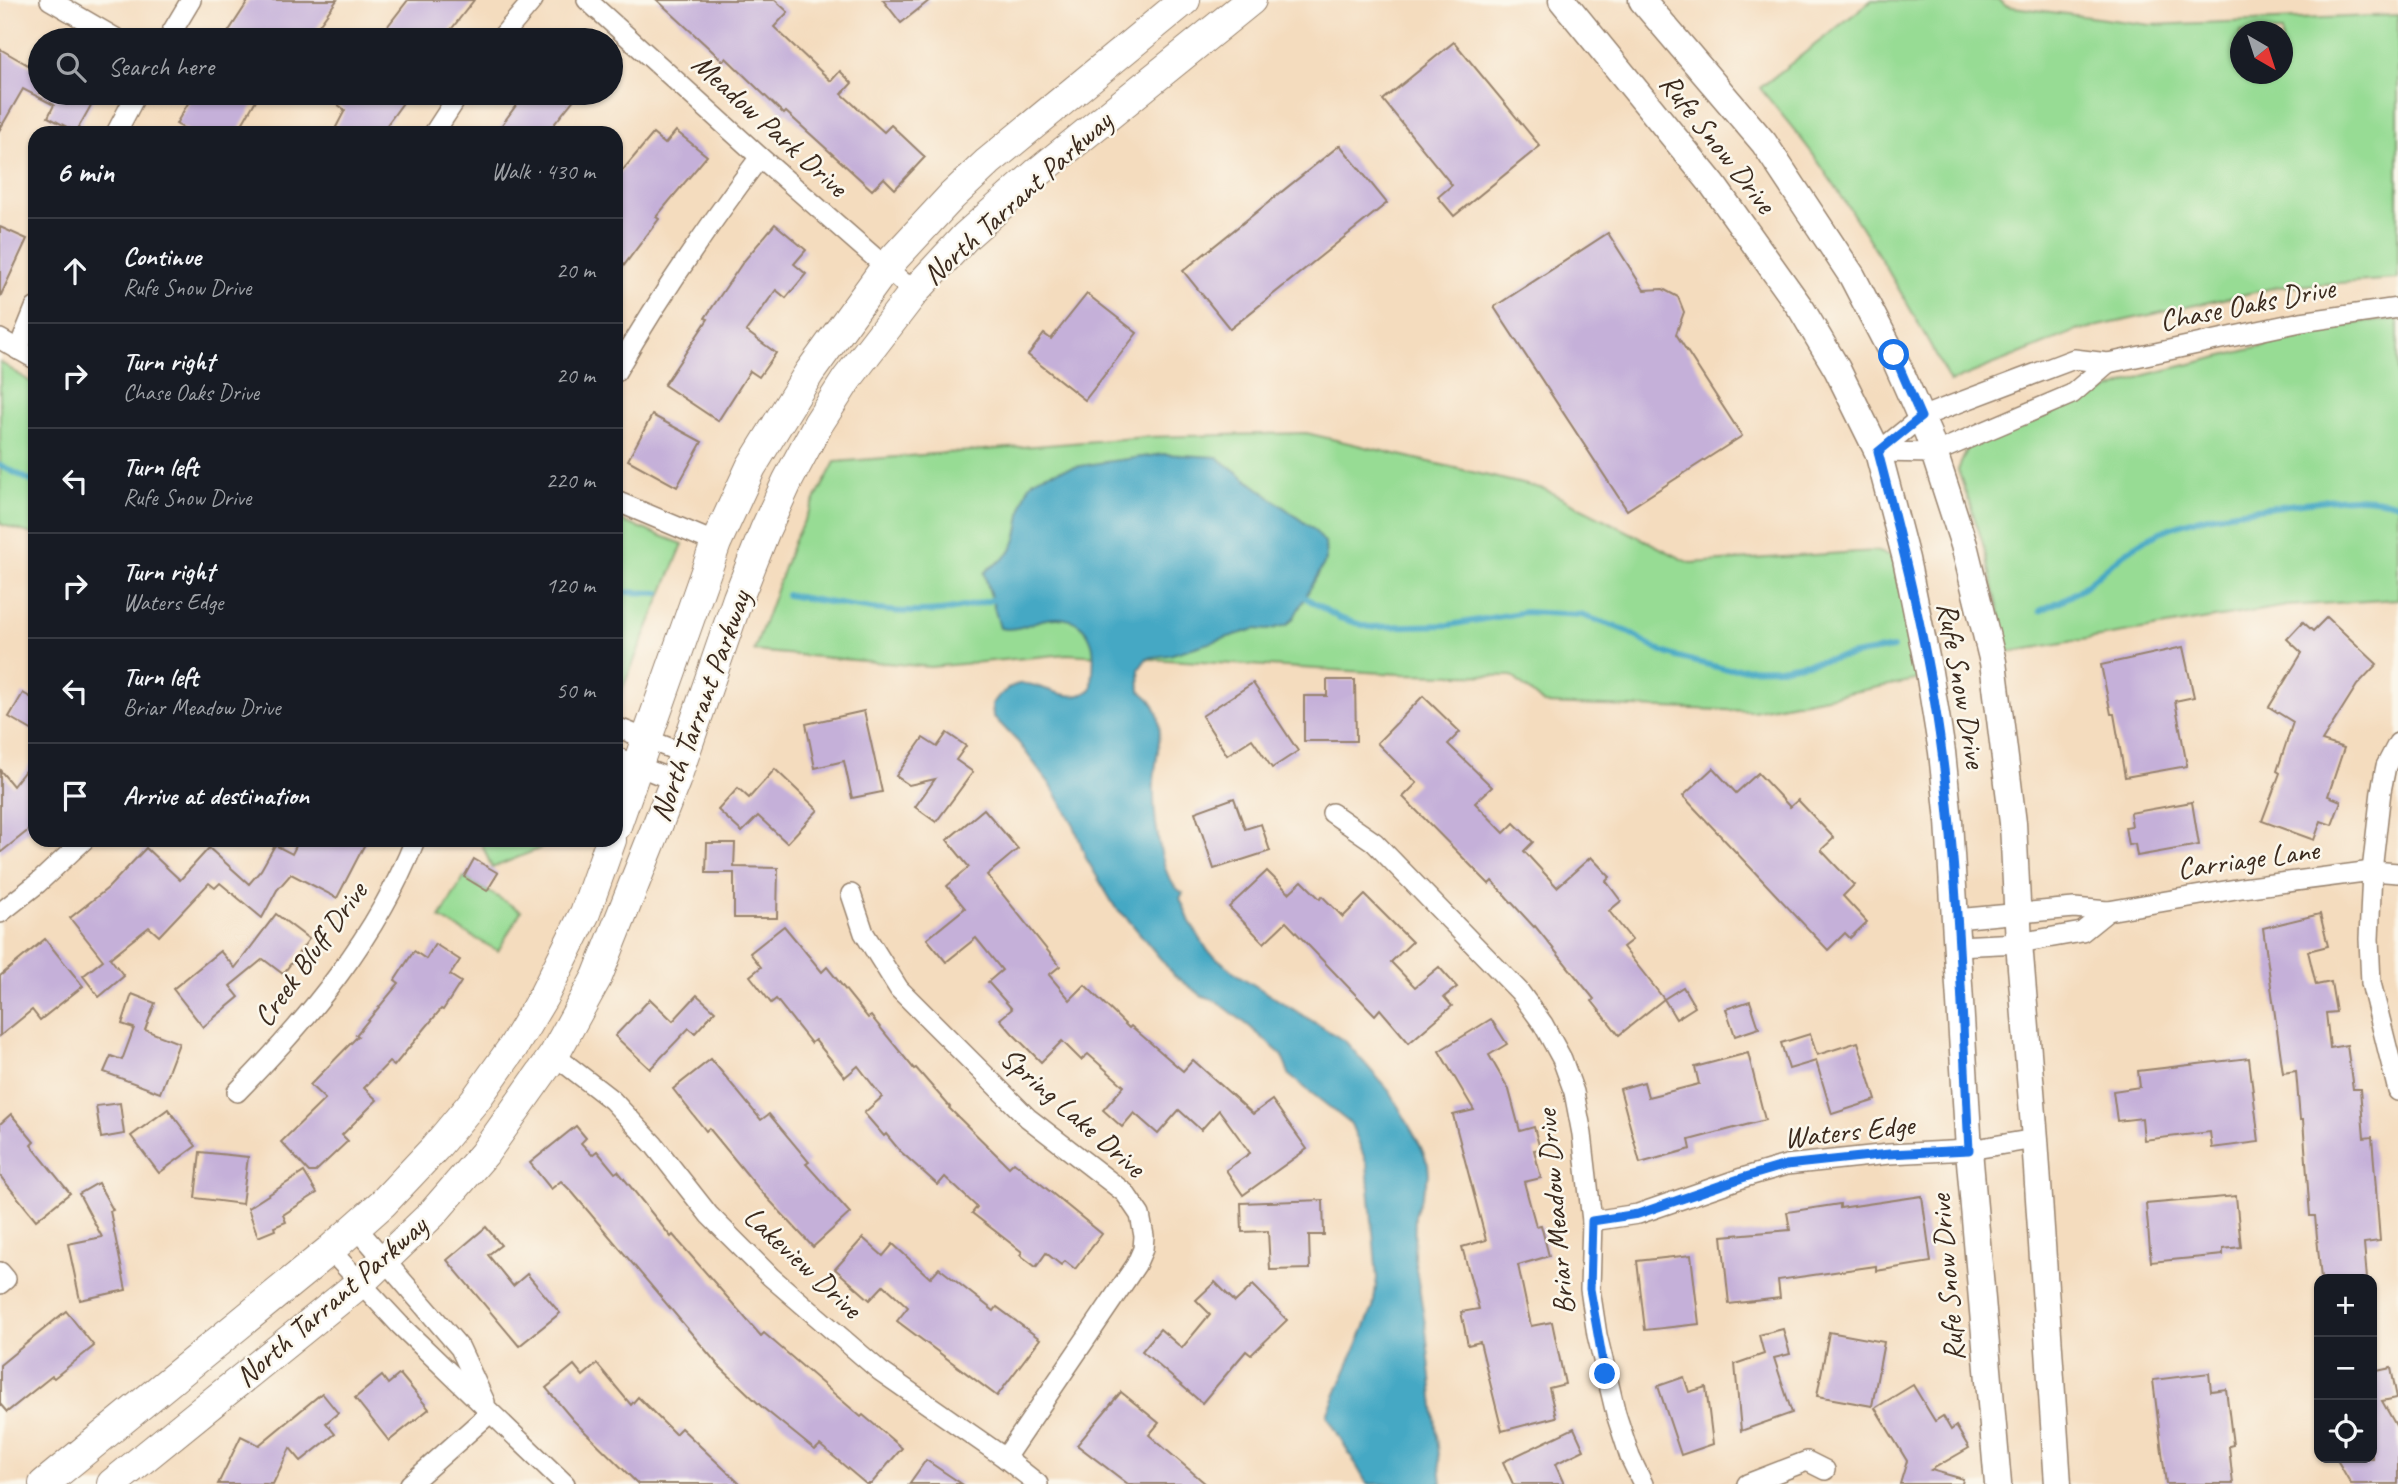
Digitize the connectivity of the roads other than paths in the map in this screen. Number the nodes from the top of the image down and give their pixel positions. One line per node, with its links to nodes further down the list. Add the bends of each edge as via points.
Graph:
1 (50, 0): 10 (street)
2 (191, 0): 11 (street)
3 (533, 0): 12 (street)
4 (587, 0): 13 (street, Meadow Park Drive)
5 (1185, 0): 9 (main road, North Tarrant Parkway)
6 (1251, 0): 15 (main road, North Tarrant Parkway)
7 (1562, 0): 29 (main road, Rufe Snow Drive, via 1713,184 1802,310)
8 (1642, 0): 28 (main road, Rufe Snow Drive, via 1764,143 1852,276)
9 (1157, 23): 15 (main road); 21 (main road, North Tarrant Parkway, via 988,162)
10 (98, 28)
11 (174, 28)
12 (509, 28)
13 (618, 28)
14 (623, 33): 20 (street, Meadow Park Drive)
15 (1182, 55): 22 (main road, North Tarrant Parkway, via 976,227)
16 (131, 105): 18 (street)
17 (452, 105): 19 (street)
18 (120, 126)
19 (438, 126)
20 (760, 158): 21 (street, Meadow Park Drive); 26 (street, via 671,281)
21 (886, 267): 22 (street, Meadow Park Drive); 32 (main road, North Tarrant Parkway, via 809,373 751,467)
22 (914, 292): 36 (main road, North Tarrant Parkway, via 847,379 789,480 738,598)
23 (2398, 308): 27 (street, Chase Oaks Drive, via 2301,322)
24 (0, 339): 25 (street)
25 (26, 355)
26 (623, 360)
27 (2108, 363): 28 (street, Chase Oaks Drive, via 2074,359); 30 (street, Chase Oaks Drive, via 2072,394)
28 (1921, 417): 29 (street, Chase Oaks Drive); 30 (main road, Rufe Snow Drive)
29 (1878, 452): 30 (street, Chase Oaks Drive); 48 (main road, Rufe Snow Drive, via 1929,672 1943,763)
30 (1934, 453): 47 (main road, Rufe Snow Drive, via 1964,545 1993,662 2013,823)
31 (623, 504): 32 (street)
32 (716, 542): 35 (main road, North Tarrant Parkway)
33 (623, 738): 35 (street)
34 (2398, 743): 42 (street, via 2386,766)
35 (634, 754): 36 (street); 36 (street); 37 (main road, North Tarrant Parkway)
36 (680, 767): 51 (main road, North Tarrant Parkway, via 597,977)
37 (623, 797)
38 (1332, 813): 56 (street, Briar Meadow Drive, via 1374,842 1519,991 1543,1024 1574,1092)
39 (77, 847): 46 (street)
40 (412, 847): 53 (street, Creek Bluff Drive, via 358,948 287,1040)
41 (608, 847): 57 (main road, North Tarrant Parkway, via 570,945 513,1047 435,1148)
42 (2372, 871): 43 (street, Carriage Lane); 45 (street, Carriage Lane); 52 (street, via 2371,983)
43 (2398, 873)
44 (851, 894): 62 (street, Spring Lake Drive, via 864,933 899,989 1028,1118 1125,1194 1140,1215 1143,1250 1136,1265)
45 (2108, 911): 47 (street, Carriage Lane, via 2074,908); 49 (street, Carriage Lane, via 2082,932)
46 (0, 913)
47 (2018, 913): 48 (street, Carriage Lane); 49 (main road, Rufe Snow Drive)
48 (1956, 919): 50 (main road, Rufe Snow Drive)
49 (2019, 943): 50 (street, Carriage Lane); 54 (main road, Rufe Snow Drive)
50 (1957, 946): 55 (main road, Rufe Snow Drive)
51 (555, 1055): 59 (main road, North Tarrant Parkway, via 484,1154); 62 (street, Lakeview Drive, via 612,1100 709,1215 771,1277 880,1371)
52 (2398, 1091)
53 (237, 1092)
54 (2035, 1139): 55 (street, Waters Edge); 72 (main road, Rufe Snow Drive)
55 (1969, 1150): 56 (street, Waters Edge, via 1786,1165 1638,1214); 71 (main road, Rufe Snow Drive)
56 (1592, 1221): 69 (street, Briar Meadow Drive, via 1590,1289 1605,1374)
57 (356, 1227): 58 (main road, North Tarrant Parkway); 59 (street)
58 (330, 1250): 60 (street); 64 (main road, North Tarrant Parkway)
59 (386, 1261): 60 (main road, North Tarrant Parkway); 61 (street, via 460,1348)
60 (360, 1283): 61 (street); 65 (main road, North Tarrant Parkway)
61 (490, 1413): 66 (street); 67 (street)
62 (1005, 1458): 68 (street, Lakeview Drive)
63 (1825, 1470): 70 (street, via 1807,1461)
64 (44, 1484)
65 (111, 1484)
66 (410, 1484)
67 (565, 1484)
68 (1038, 1484)
69 (1643, 1484)
70 (1747, 1484)
71 (1998, 1484)
72 (2058, 1484)

